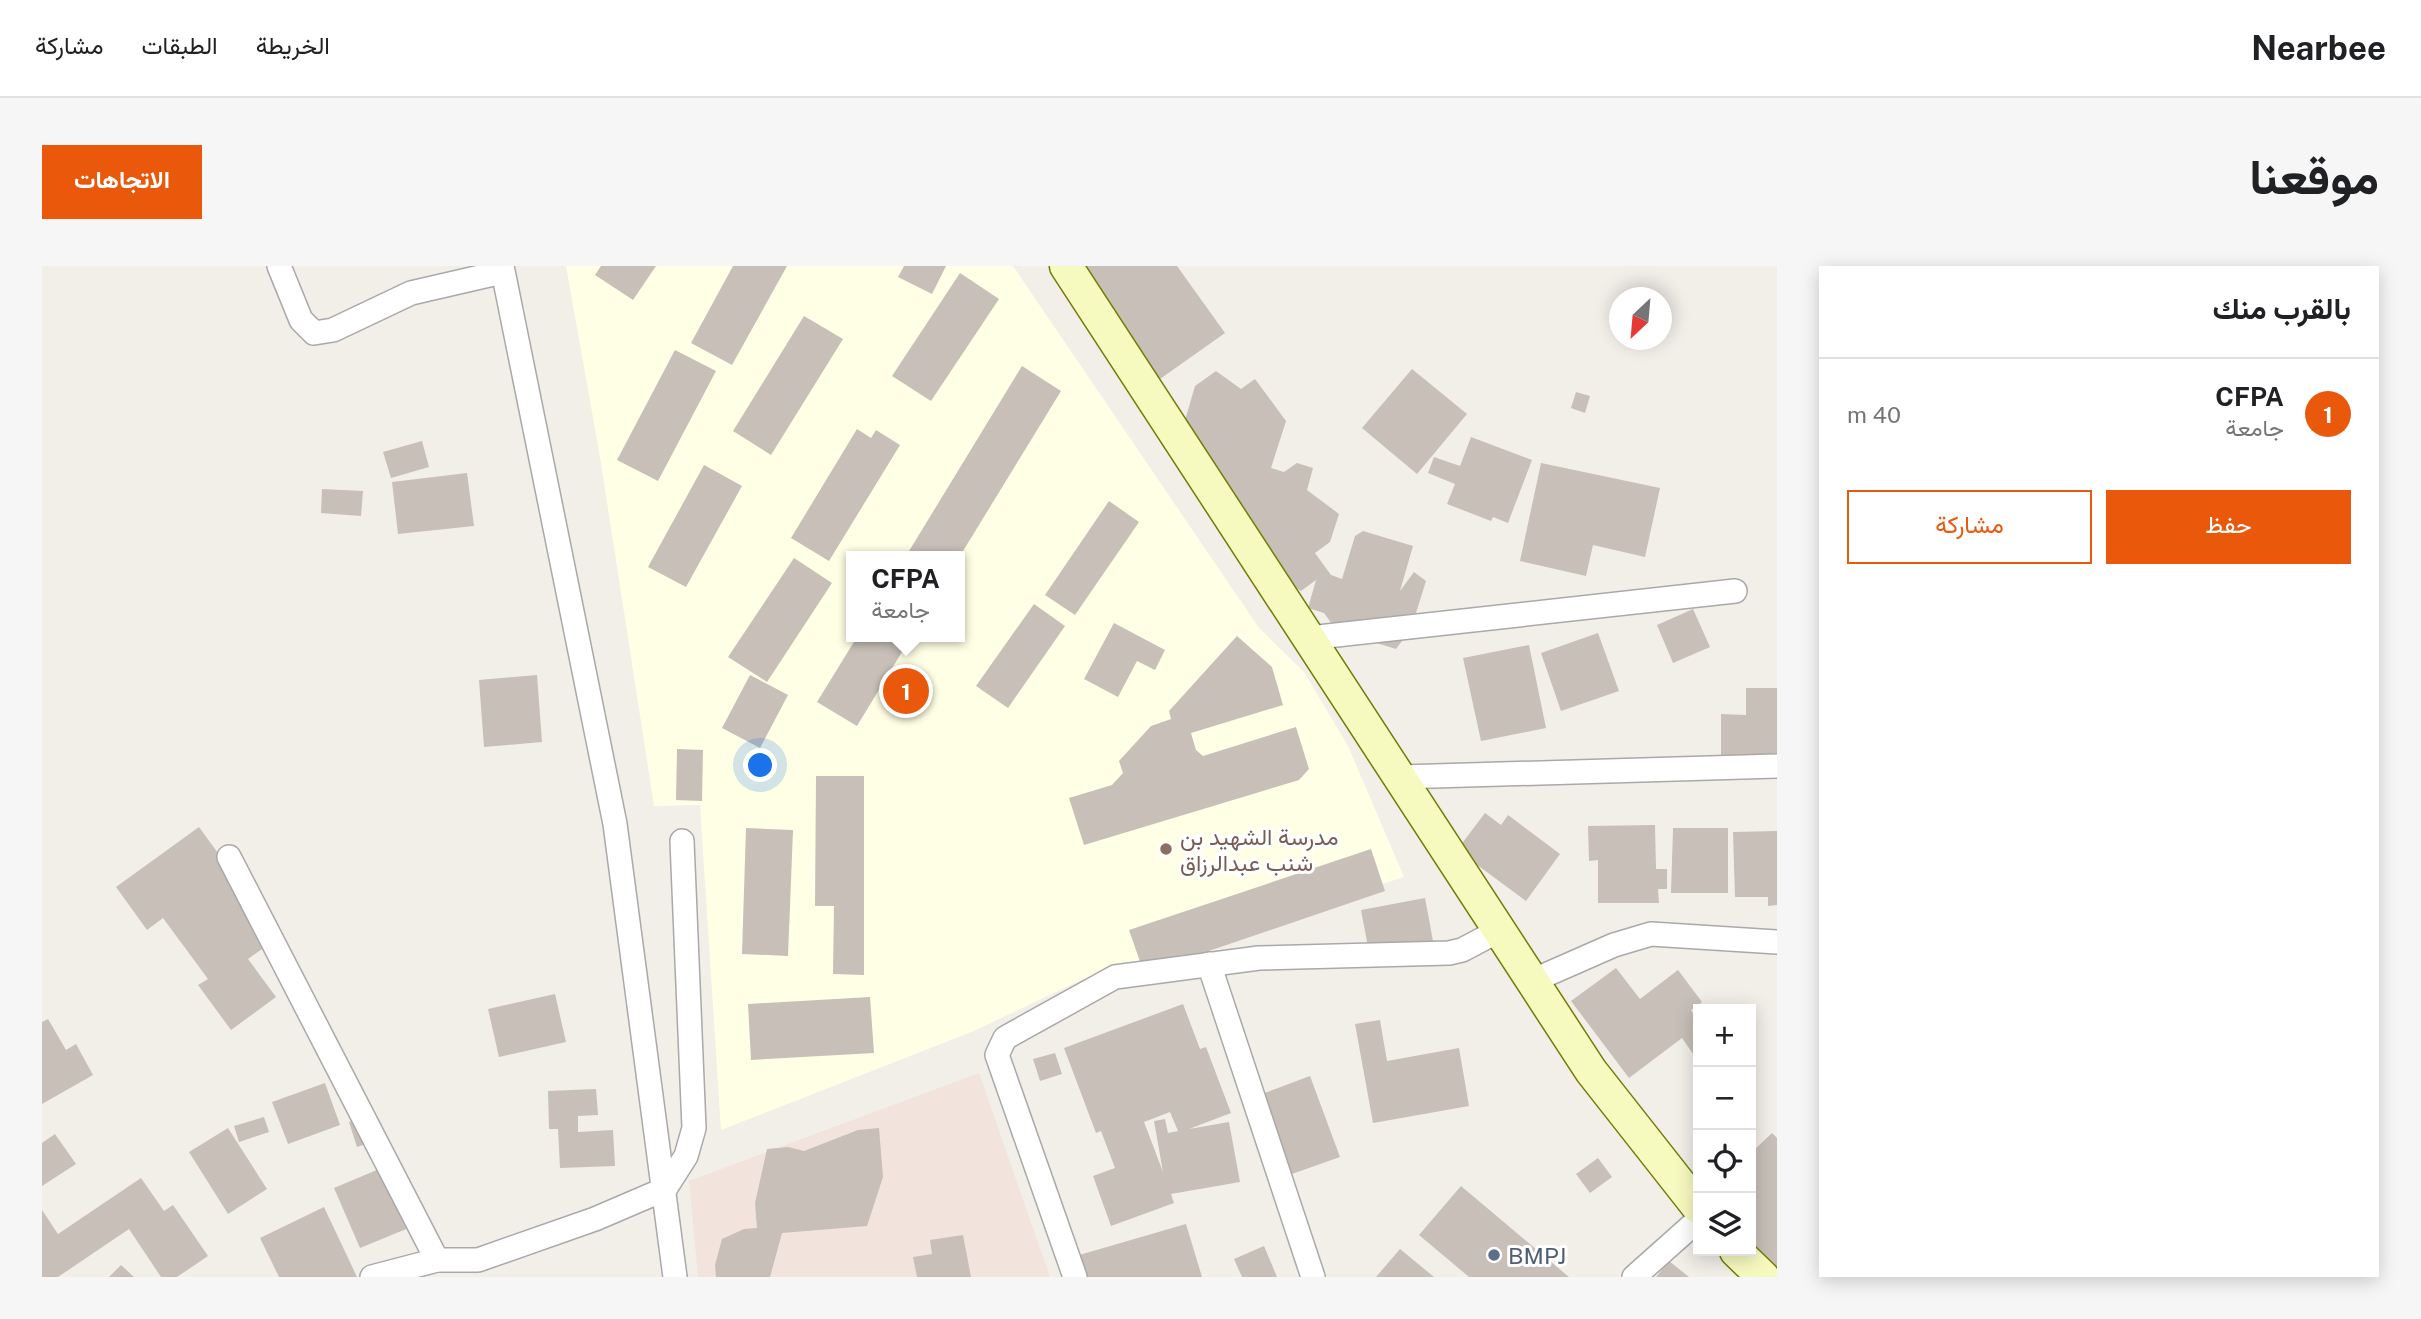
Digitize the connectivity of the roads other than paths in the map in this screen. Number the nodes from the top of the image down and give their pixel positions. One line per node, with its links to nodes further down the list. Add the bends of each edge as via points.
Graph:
1 (279, 266): 3 (street, via 301,320 314,333 333,330 411,293)
2 (1066, 266): 5 (main road)
3 (502, 269): 14 (street, via 615,824)
4 (1735, 590): 5 (street)
5 (1309, 638): 7 (main road)
6 (1777, 766): 7 (street)
7 (1400, 777): 10 (main road)
8 (682, 841): 14 (street, via 694,1128 686,1156)
9 (229, 857): 18 (street)
10 (1500, 930): 12 (street, via 1449,953 1259,958); 13 (main road)
11 (1777, 943): 13 (street, via 1651,934)
12 (1209, 964): 21 (street, via 1115,977 1005,1038 997,1055); 22 (street)
13 (1532, 981): 15 (main road, via 1591,1071)
14 (665, 1189): 18 (street, via 478,1260); 20 (street)
15 (1693, 1201)
16 (1693, 1224): 23 (street)
17 (1741, 1256): 24 (main road)
18 (437, 1260): 19 (street)
19 (372, 1277)
20 (675, 1277)
21 (1074, 1277)
22 (1313, 1277)
23 (1634, 1277)
24 (1763, 1277)

